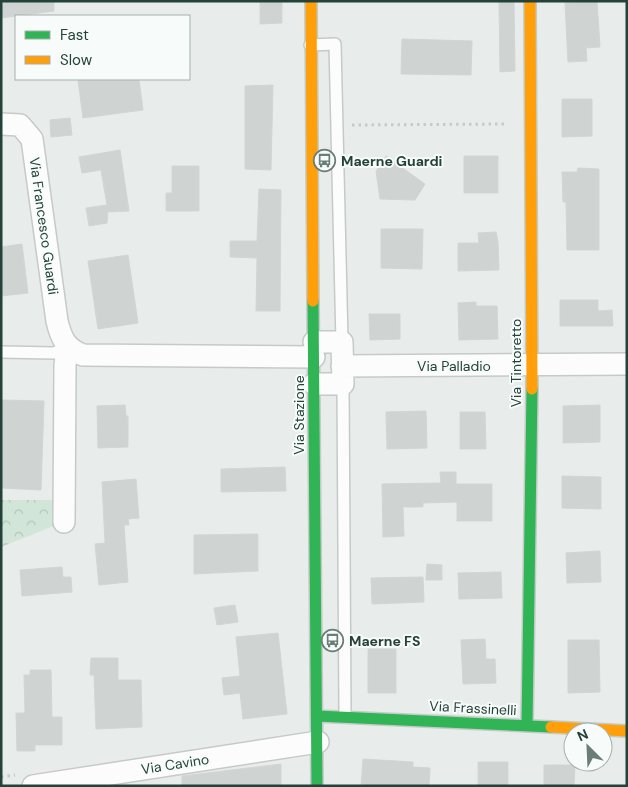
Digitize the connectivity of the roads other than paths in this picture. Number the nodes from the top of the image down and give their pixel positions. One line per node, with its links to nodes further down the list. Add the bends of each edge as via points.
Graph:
1 (310, 1): 3 (street, Via Stazione)
2 (530, 1): 10 (street, Via Tintoretto)
3 (310, 45): 5 (lane, via 336,44); 7 (street, Via Stazione)
4 (1, 124): 6 (street, Via Francesco Guardi, via 20,125 32,138 57,321)
5 (342, 342): 7 (street); 11 (street)
6 (67, 347): 7 (street, via 83,355); 8 (lane, via 54,353); 13 (street, Via Francesco Guardi)
7 (314, 349): 12 (street, Via Stazione)
8 (1, 352)
9 (627, 364): 10 (street, Via Palladio)
10 (532, 365): 11 (street, Via Palladio); 16 (street, Via Tintoretto)
11 (342, 375): 12 (street, Via Palladio); 15 (lane)
12 (314, 384): 14 (street, Via Stazione)
13 (64, 522)
14 (317, 716): 15 (street, Via Frassinelli); 18 (street, Via Stazione)
15 (345, 716): 16 (street, Via Frassinelli)
16 (527, 726): 17 (street, Via Frassinelli)
17 (627, 731)
18 (318, 742): 19 (street, Via Cavino); 20 (street, Via Stazione)
19 (33, 786)
20 (318, 786)

